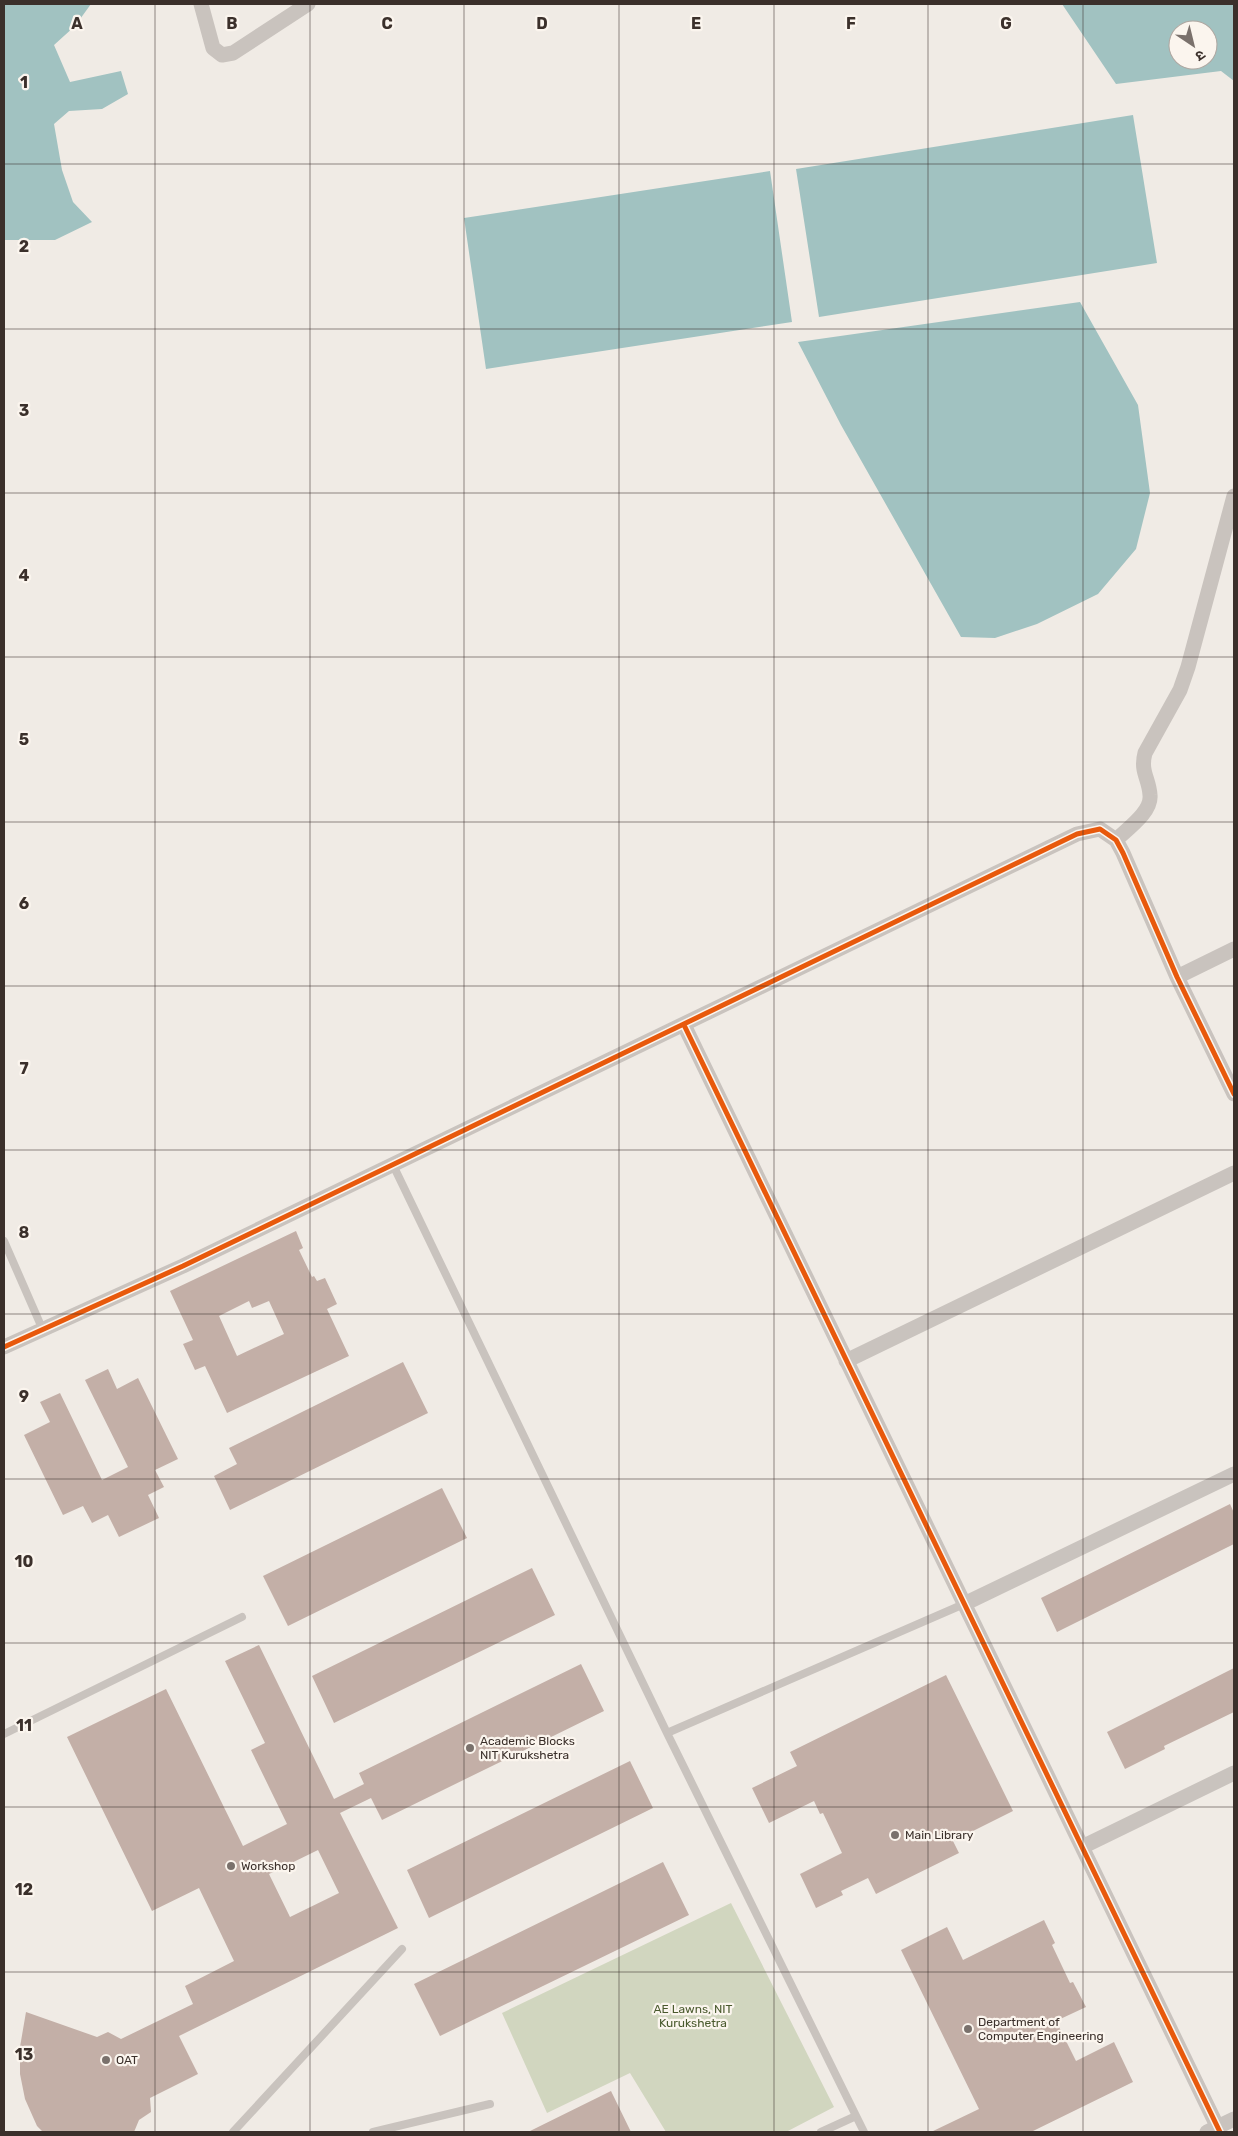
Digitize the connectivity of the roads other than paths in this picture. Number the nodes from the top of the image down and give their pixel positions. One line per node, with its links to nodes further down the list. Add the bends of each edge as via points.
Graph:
1 (201, 4): 2 (street, via 213,48 222,55 233,53)
2 (308, 4)
3 (1234, 496): 4 (street, via 1188,668 1142,762 1150,794 1149,803)
4 (1116, 840): 6 (street); 7 (street, via 1100,829 1078,834)
5 (1234, 949): 6 (street)
6 (1177, 977): 8 (street)
7 (684, 1025): 9 (street); 14 (street)
8 (1234, 1094)
9 (393, 1165): 12 (street, via 183,1266); 18 (lane)
10 (1234, 1174): 14 (street)
11 (4, 1241): 12 (lane)
12 (42, 1328): 13 (street)
13 (4, 1347)
14 (846, 1360): 16 (street)
15 (1234, 1474): 16 (street)
16 (964, 1604): 18 (lane); 21 (street)
17 (242, 1617): 19 (lane)
18 (667, 1733): 24 (lane)
19 (4, 1734)
20 (1234, 1773): 21 (street)
21 (1082, 1846): 26 (street)
22 (402, 1950): 27 (lane)
23 (490, 2104): 28 (lane)
24 (856, 2116): 29 (lane); 30 (lane)
25 (1234, 2119): 26 (street)
26 (1215, 2131)
27 (233, 2132)
28 (373, 2132)
29 (821, 2132)
30 (864, 2132)

